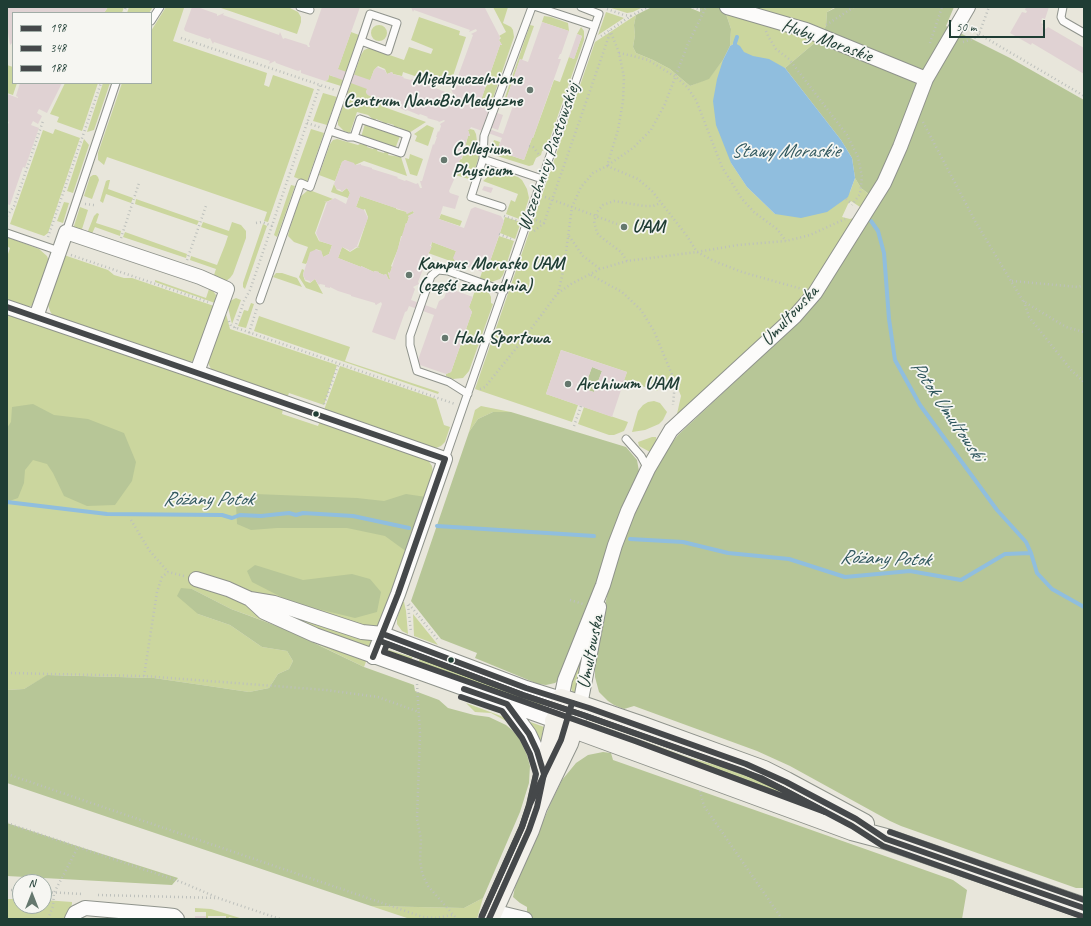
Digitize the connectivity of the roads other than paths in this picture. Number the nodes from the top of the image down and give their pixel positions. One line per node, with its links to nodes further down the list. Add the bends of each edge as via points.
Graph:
1 (160, 7): 10 (lane)
2 (300, 7): 9 (lane)
3 (532, 7): 18 (lane, via 484,136)
4 (537, 7): 11 (lane)
5 (581, 7): 11 (lane, Wszechnicy Piastowskiej, via 599,14)
6 (727, 7): 14 (street, Huby Moraskie, via 806,30)
7 (968, 7): 14 (street, Umultowska)
8 (1063, 7): 12 (lane, via 1063,21)
9 (310, 10)
10 (152, 19)
11 (595, 26): 19 (lane, Wszechnicy Piastowskiej)
12 (1084, 33)
13 (361, 41): 13 (lane, via 370,14 397,23 388,51); 16 (lane)
14 (926, 79): 32 (street, Umultowska, via 884,183 815,292 795,316 671,430)
15 (116, 84): 21 (lane)
16 (330, 131): 17 (lane); 25 (lane, via 310,187 301,183)
17 (354, 137): 17 (lane, via 401,153 407,135 360,119)
18 (483, 159): 19 (lane); 20 (lane, via 471,197)
19 (542, 179): 24 (lane, Wszechnicy Piastowskiej)
20 (502, 207)
21 (66, 232): 23 (street); 28 (street, via 227,289)
22 (7, 233): 23 (lane)
23 (59, 251): 27 (street)
24 (504, 291): 29 (lane, Wszechnicy Piastowskiej); 29 (lane, via 438,270 431,276 410,336 417,371 449,382)
25 (260, 300)
26 (7, 307): 27 (street)
27 (36, 317): 28 (street)
28 (197, 372): 31 (street)
29 (468, 394): 31 (lane, Wszechnicy Piastowskiej)
30 (626, 439): 32 (lane)
31 (445, 459): 36 (street)
32 (648, 469): 34 (street, Umultowska, via 628,511)
33 (196, 580): 35 (street, via 228,589)
34 (603, 585): 38 (street, Umultowska, via 565,680); 40 (street, Umultowska)
35 (250, 599): 36 (street, via 274,603 362,632); 37 (street, via 264,612)
36 (383, 634): 37 (street); 38 (street)
37 (374, 657): 39 (street)
38 (561, 699): 40 (street); 41 (street, Umultowska)
39 (506, 704): 41 (street); 42 (street, via 529,734)
40 (580, 705): 41 (street, Umultowska); 44 (street, via 764,771 856,819)
41 (564, 724): 42 (street, Umultowska); 43 (street, Umultowska, via 568,743); 44 (street, via 852,830)
42 (544, 774): 43 (street, Umultowska)
43 (537, 807): 46 (street, Umultowska)
44 (886, 839): 45 (street)
45 (1084, 908)
46 (491, 915): 49 (street)
47 (72, 919): 48 (street, via 85,908 165,914)
48 (177, 919)
49 (525, 919)

